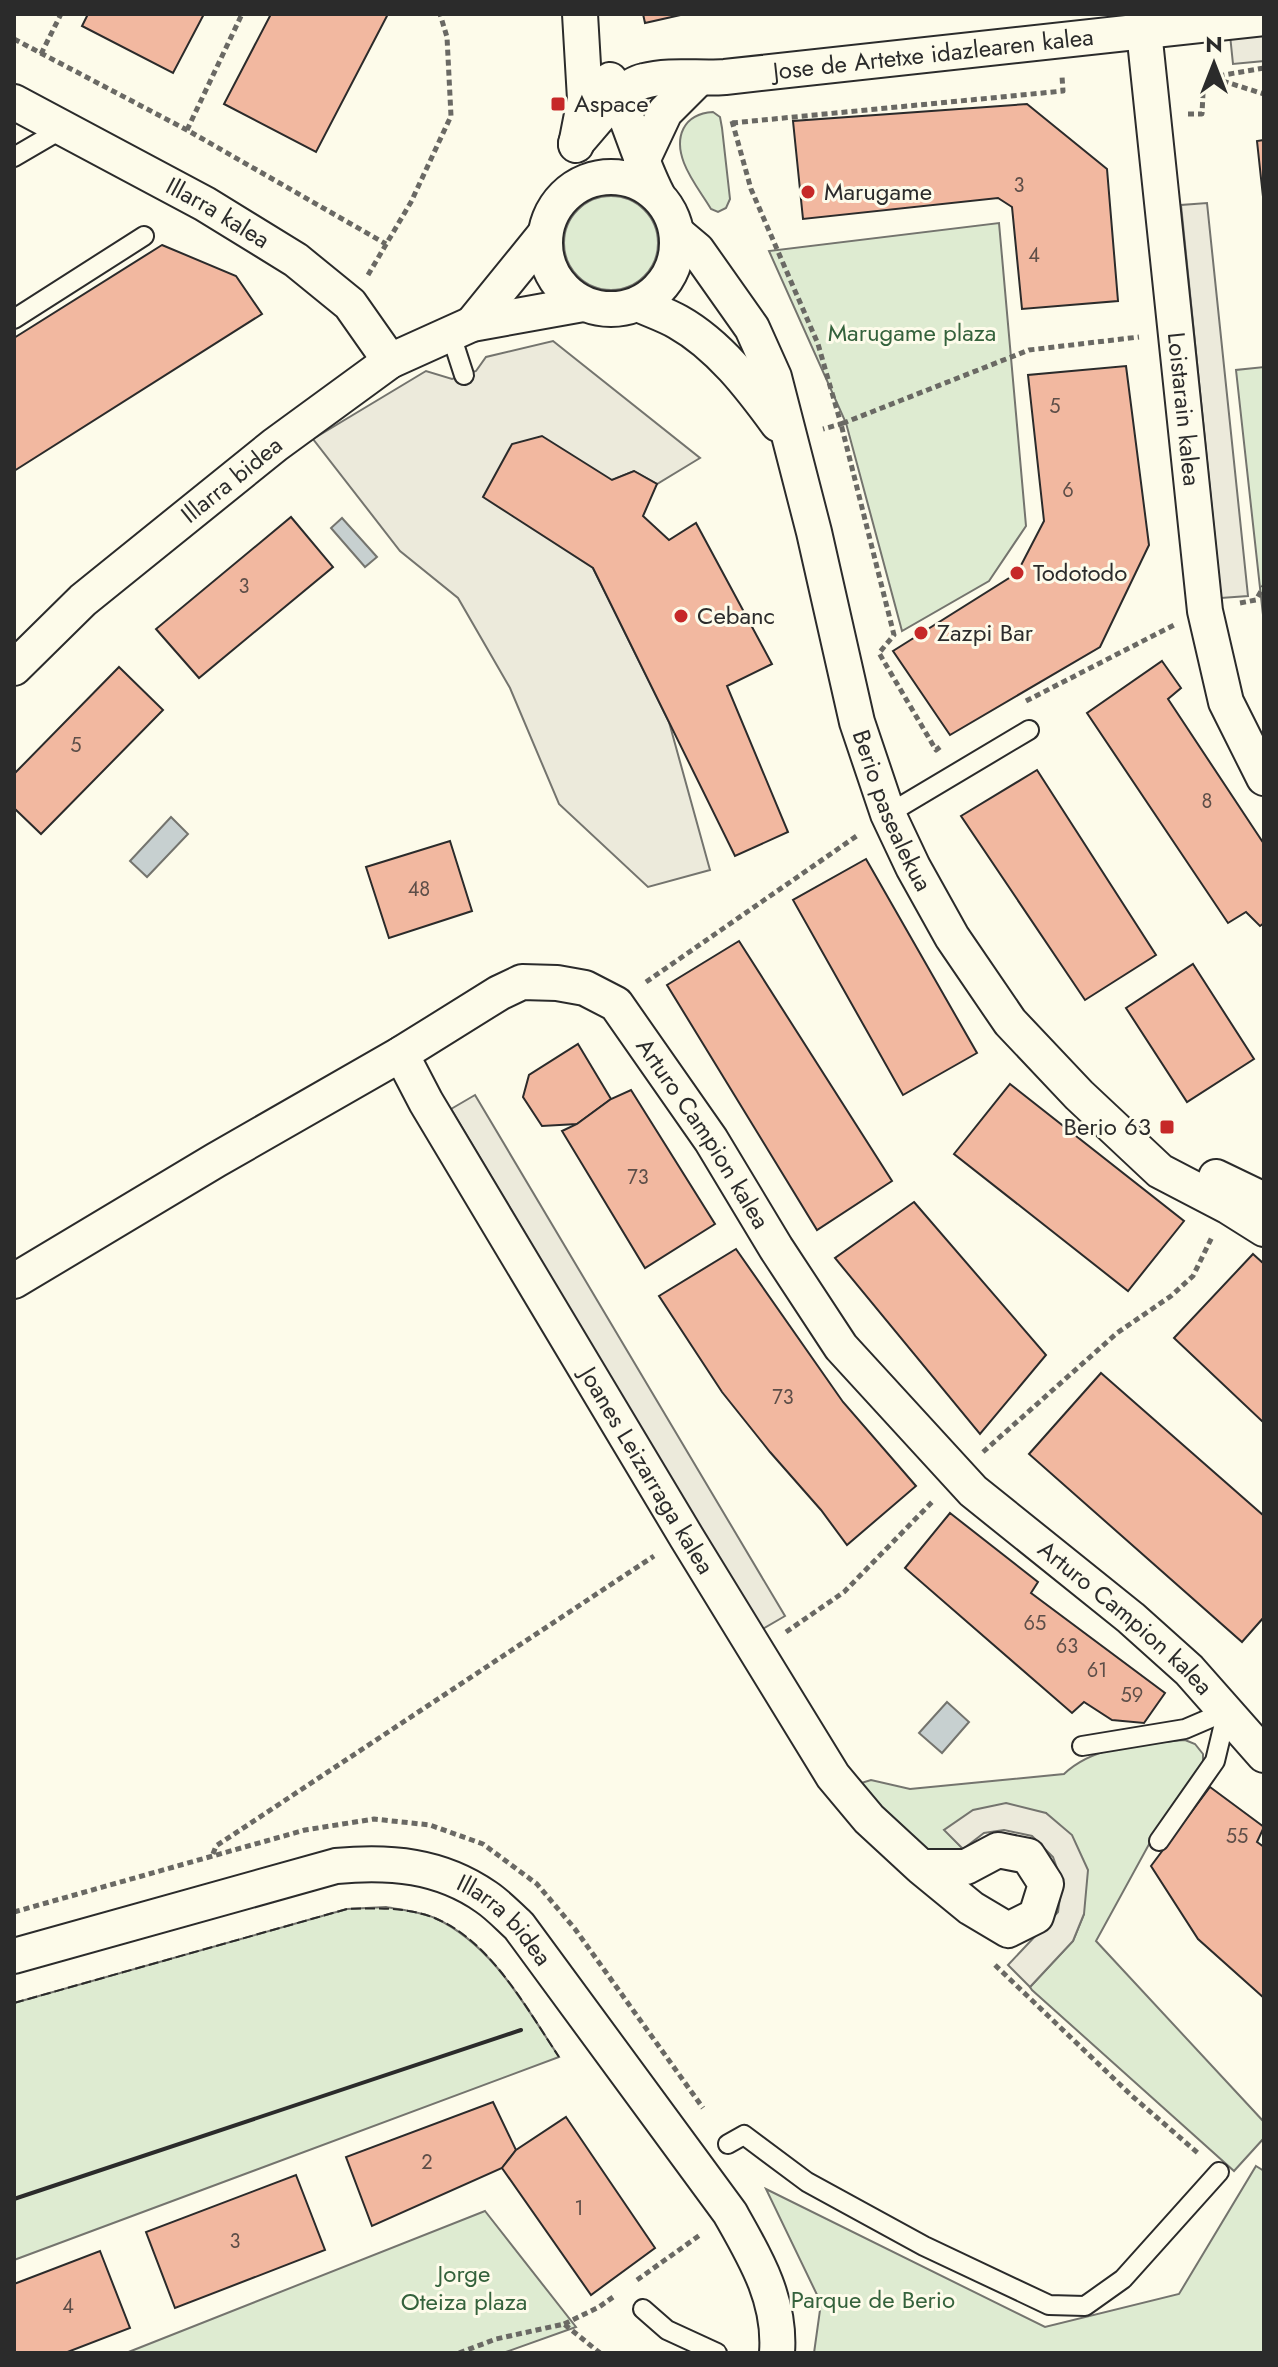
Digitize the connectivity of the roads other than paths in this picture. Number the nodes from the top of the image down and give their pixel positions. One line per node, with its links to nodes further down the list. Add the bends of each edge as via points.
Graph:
1 (1264, 18): 3 (street, Jose de Artetxe idazlearen kalea)
2 (581, 20): 5 (street); 8 (street, via 585,99)
3 (1144, 31): 4 (street, Jose de Artetxe idazlearen kalea); 25 (street, Loistarain kalea, via 1205,611 1226,702)
4 (698, 79): 5 (street, Jose de Artetxe idazlearen kalea, via 643,81); 10 (street, via 665,112)
5 (619, 97): 8 (street, Jose de Artetxe idazlearen kalea); 10 (street)
6 (14, 102): 7 (street, Illarra kalea)
7 (62, 129): 9 (lane); 20 (street, Illarra kalea, via 296,260 350,304)
8 (576, 143): 12 (street)
9 (14, 157)
10 (641, 163): 11 (street)
11 (657, 194): 12 (street, via 639,182 597,178); 14 (street)
12 (561, 199): 13 (street)
13 (545, 234): 16 (street, via 545,255 553,275); 19 (street, Illarra bidea)
14 (678, 234): 17 (street, via 670,276); 22 (street, Berio pasealekua, via 697,250 752,328 774,377)
15 (144, 236): 18 (lane)
16 (583, 304): 17 (street, via 601,309); 19 (street, Illarra bidea)
17 (638, 304): 22 (street, Berio pasealekua, via 679,322 717,351)
18 (14, 319)
19 (461, 330): 20 (street, Illarra bidea); 21 (lane)
20 (390, 361): 23 (street, Illarra bidea, via 275,445 83,600)
21 (464, 375)
22 (787, 437): 26 (street, Berio pasealekua, via 857,722)
23 (14, 668)
24 (1029, 730): 26 (lane)
25 (1264, 778)
26 (888, 814): 28 (street, Berio pasealekua, via 952,937 1010,1022)
27 (401, 1054): 31 (street, Arturo Campion kalea); 32 (street, Arturo Campion kalea, via 522,982 585,988 616,1004 711,1140 841,1347 973,1491 1131,1618); 36 (street, Joanes Leizarraga kalea, via 833,1776 869,1819)
28 (1113, 1125): 29 (street, Berio pasealekua, via 1143,1133); 30 (street, Berio pasealekua, via 1160,1171)
29 (1264, 1200)
30 (1264, 1229)
31 (14, 1281)
32 (1227, 1711): 33 (lane, via 1185,1729); 34 (street, Arturo Campion kalea); 35 (lane, via 1215,1761)
33 (1082, 1746)
34 (1264, 1755)
35 (1159, 1841)
36 (921, 1867)
37 (14, 1956): 42 (street, Illarra bidea, via 336,1866 410,1865 445,1875 486,1897 519,1926 730,2213 771,2294)
38 (728, 2144): 39 (lane, via 744,2135 807,2182 924,2246 1049,2305 1085,2306 1123,2279)
39 (1219, 2172)
40 (643, 2309): 41 (lane, via 667,2330)
41 (717, 2353)
42 (777, 2353)

